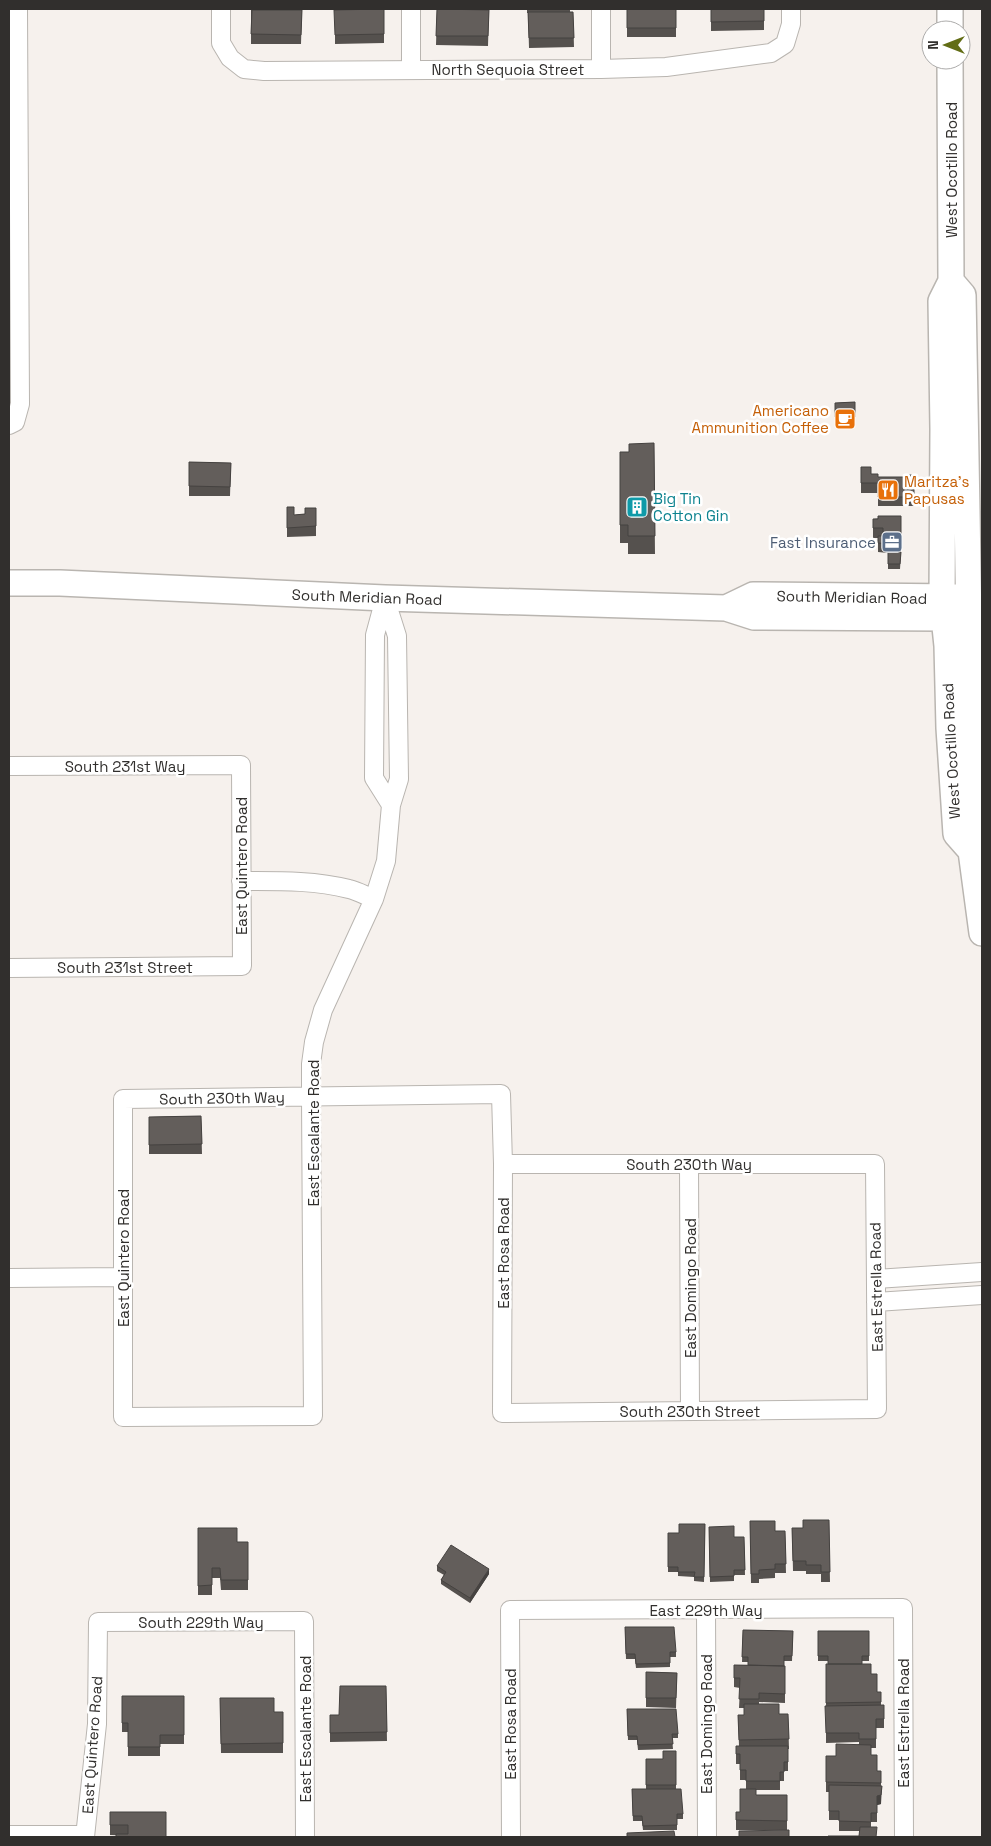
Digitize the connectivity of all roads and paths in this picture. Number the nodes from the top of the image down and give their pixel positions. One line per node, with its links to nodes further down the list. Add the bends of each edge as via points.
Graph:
1 (18, 9): 9 (street)
2 (221, 9): 7 (street, North Sequoia Street, via 221,43 230,58 244,69)
3 (411, 9): 7 (street)
4 (601, 9): 6 (street)
5 (791, 9): 6 (street, North Sequoia Street, via 791,24 785,44 771,53 666,67)
6 (601, 69): 7 (street, North Sequoia Street)
7 (411, 70)
8 (950, 70): 10 (main road, West Ocotillo Road)
9 (14, 123): 11 (street, via 20,404)
10 (951, 281): 14 (main road, West Ocotillo Road, via 941,301); 15 (main road, West Ocotillo Road, via 963,295)
11 (12, 424)
12 (9, 583): 13 (main road, South Meridian Road)
13 (385, 598): 14 (main road, South Meridian Road, via 726,608 753,595); 18 (street, East Escalante Road, via 397,636 399,779); 18 (street, via 375,635 374,778)
14 (943, 608): 15 (main road, South Meridian Road); 19 (main road, West Ocotillo Road, via 956,834)
15 (976, 609): 19 (main road, West Ocotillo Road, via 975,775 980,833)
16 (241, 765): 17 (street, South 231st Way); 20 (street, East Quintero Road)
17 (9, 766)
18 (391, 805): 21 (street, East Escalante Road, via 386,861)
19 (972, 851): 22 (main road)
20 (241, 881): 21 (street, via 287,880 319,884 351,889); 23 (street, East Quintero Road)
21 (374, 899): 26 (street, East Escalante Road, via 323,1010 314,1042)
22 (982, 933)
23 (242, 966): 24 (street, South 231st Street)
24 (9, 968)
25 (501, 1094): 26 (street, South 230th Way); 28 (street, East Rosa Road)
26 (312, 1098): 27 (street, South 230th Way); 40 (street, East Escalante Road, via 313,1416)
27 (123, 1099): 32 (street, East Quintero Road)
28 (503, 1164): 29 (street, South 230th Way); 39 (street, East Rosa Road)
29 (689, 1164): 30 (street, South 230th Way); 38 (street, East Domingo Road)
30 (875, 1164): 34 (street, East Estrella Road)
31 (982, 1272): 34 (street)
32 (123, 1277): 33 (street); 40 (street, East Quintero Road)
33 (9, 1278)
34 (876, 1279): 36 (street, East Estrella Road)
35 (982, 1295): 36 (street)
36 (876, 1302): 37 (street, East Estrella Road)
37 (877, 1410): 38 (street, South 230th Street)
38 (690, 1411): 39 (street, South 230th Street)
39 (502, 1413)
40 (123, 1417)
41 (903, 1608): 43 (street, East 229th Way); 51 (street, East Estrella Road)
42 (510, 1610): 43 (street, East 229th Way); 49 (street, East Rosa Road)
43 (706, 1610): 50 (street, East Domingo Road)
44 (304, 1621): 45 (street, South 229th Way); 48 (street, East Escalante Road)
45 (98, 1622): 47 (street, East Quintero Road, via 97,1724)
46 (9, 1835): 47 (street)
47 (85, 1836)
48 (305, 1837)
49 (510, 1837)
50 (707, 1837)
51 (904, 1837)

